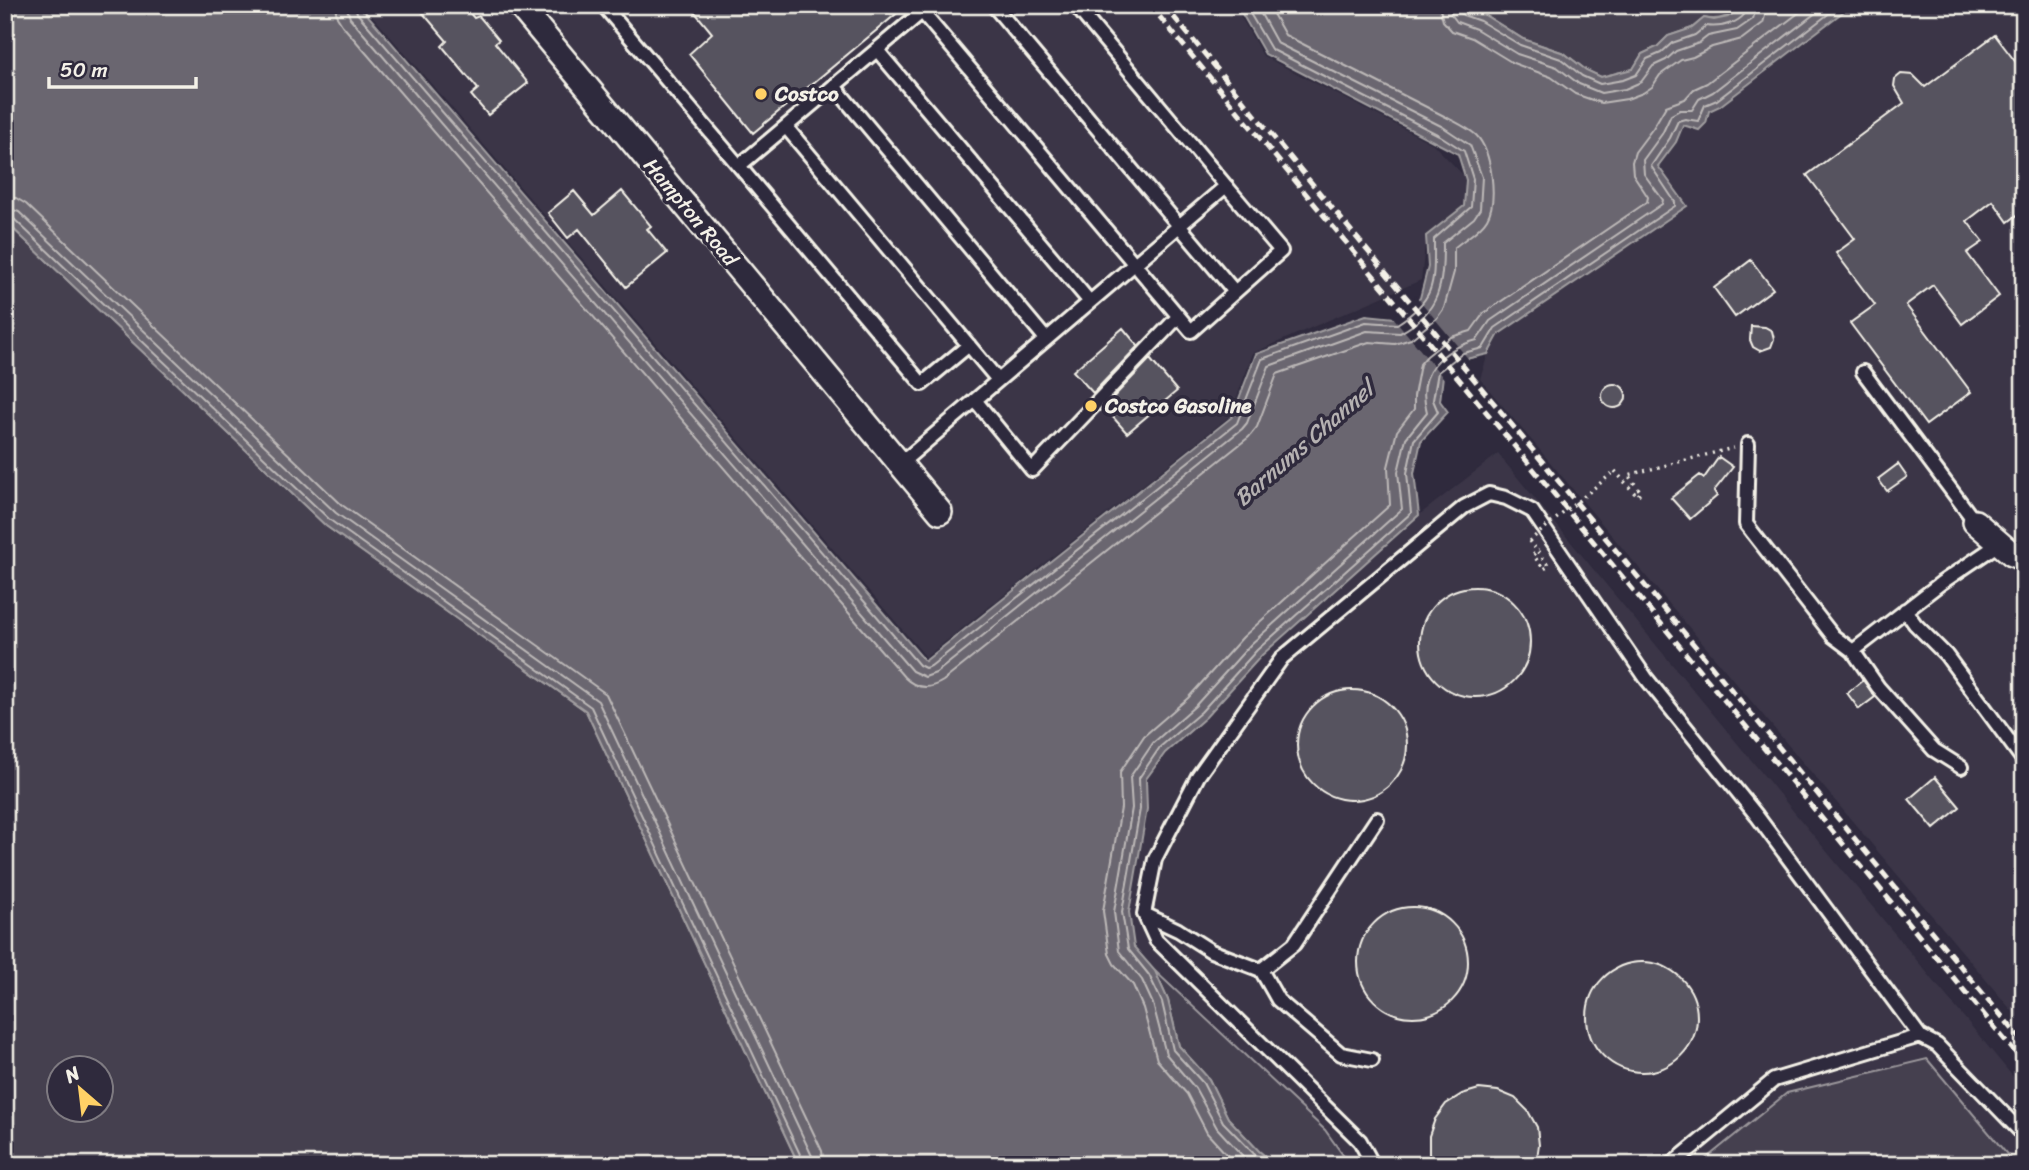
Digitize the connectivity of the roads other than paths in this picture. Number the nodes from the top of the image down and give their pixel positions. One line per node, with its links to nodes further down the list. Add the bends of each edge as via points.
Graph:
1 (519, 5): 22 (street, Hampton Road)
2 (603, 5): 9 (lane)
3 (993, 5): 11 (lane)
4 (1075, 5): 10 (lane)
5 (926, 9): 6 (lane); 12 (lane)
6 (877, 50): 7 (lane); 14 (lane)
7 (834, 86): 8 (lane); 16 (lane)
8 (786, 127): 9 (lane); 17 (lane)
9 (739, 166): 17 (lane, via 922,384)
10 (1226, 186): 11 (lane); 13 (lane, via 1281,251)
11 (1179, 226): 12 (lane); 13 (lane)
12 (1133, 265): 14 (lane); 15 (lane)
13 (1235, 292): 15 (lane, via 1191,331)
14 (1090, 302): 16 (lane)
15 (1178, 317): 20 (lane, via 1032,470)
16 (1046, 339): 19 (lane)
17 (969, 345): 19 (lane)
18 (1863, 372): 24 (lane)
19 (998, 380): 20 (lane)
20 (975, 400): 22 (lane)
21 (1748, 444): 28 (lane, via 1746,524 1833,636)
22 (900, 464): 23 (street, Hampton Road)
23 (940, 512)
24 (1975, 523): 25 (street)
25 (2000, 543): 26 (street); 27 (lane)
26 (2023, 559)
27 (1905, 610): 28 (lane); 29 (lane, via 1946,655)
28 (1853, 651): 30 (lane, via 1934,750)
29 (2021, 757)
30 (1961, 767)
31 (1377, 819): 33 (lane, via 1294,944)
32 (1144, 914): 33 (lane, via 1211,951); 34 (lane, via 1155,859 1198,776 1282,658 1464,507 1489,494 1532,512 1646,678 1757,816); 37 (lane, via 1156,940 1360,1140)
33 (1261, 970): 35 (lane, via 1279,1000 1341,1054)
34 (1920, 1036): 36 (lane, via 1937,1045); 38 (lane, via 1774,1080)
35 (1372, 1060)
36 (2024, 1135)
37 (1373, 1165)
38 (1671, 1165)

